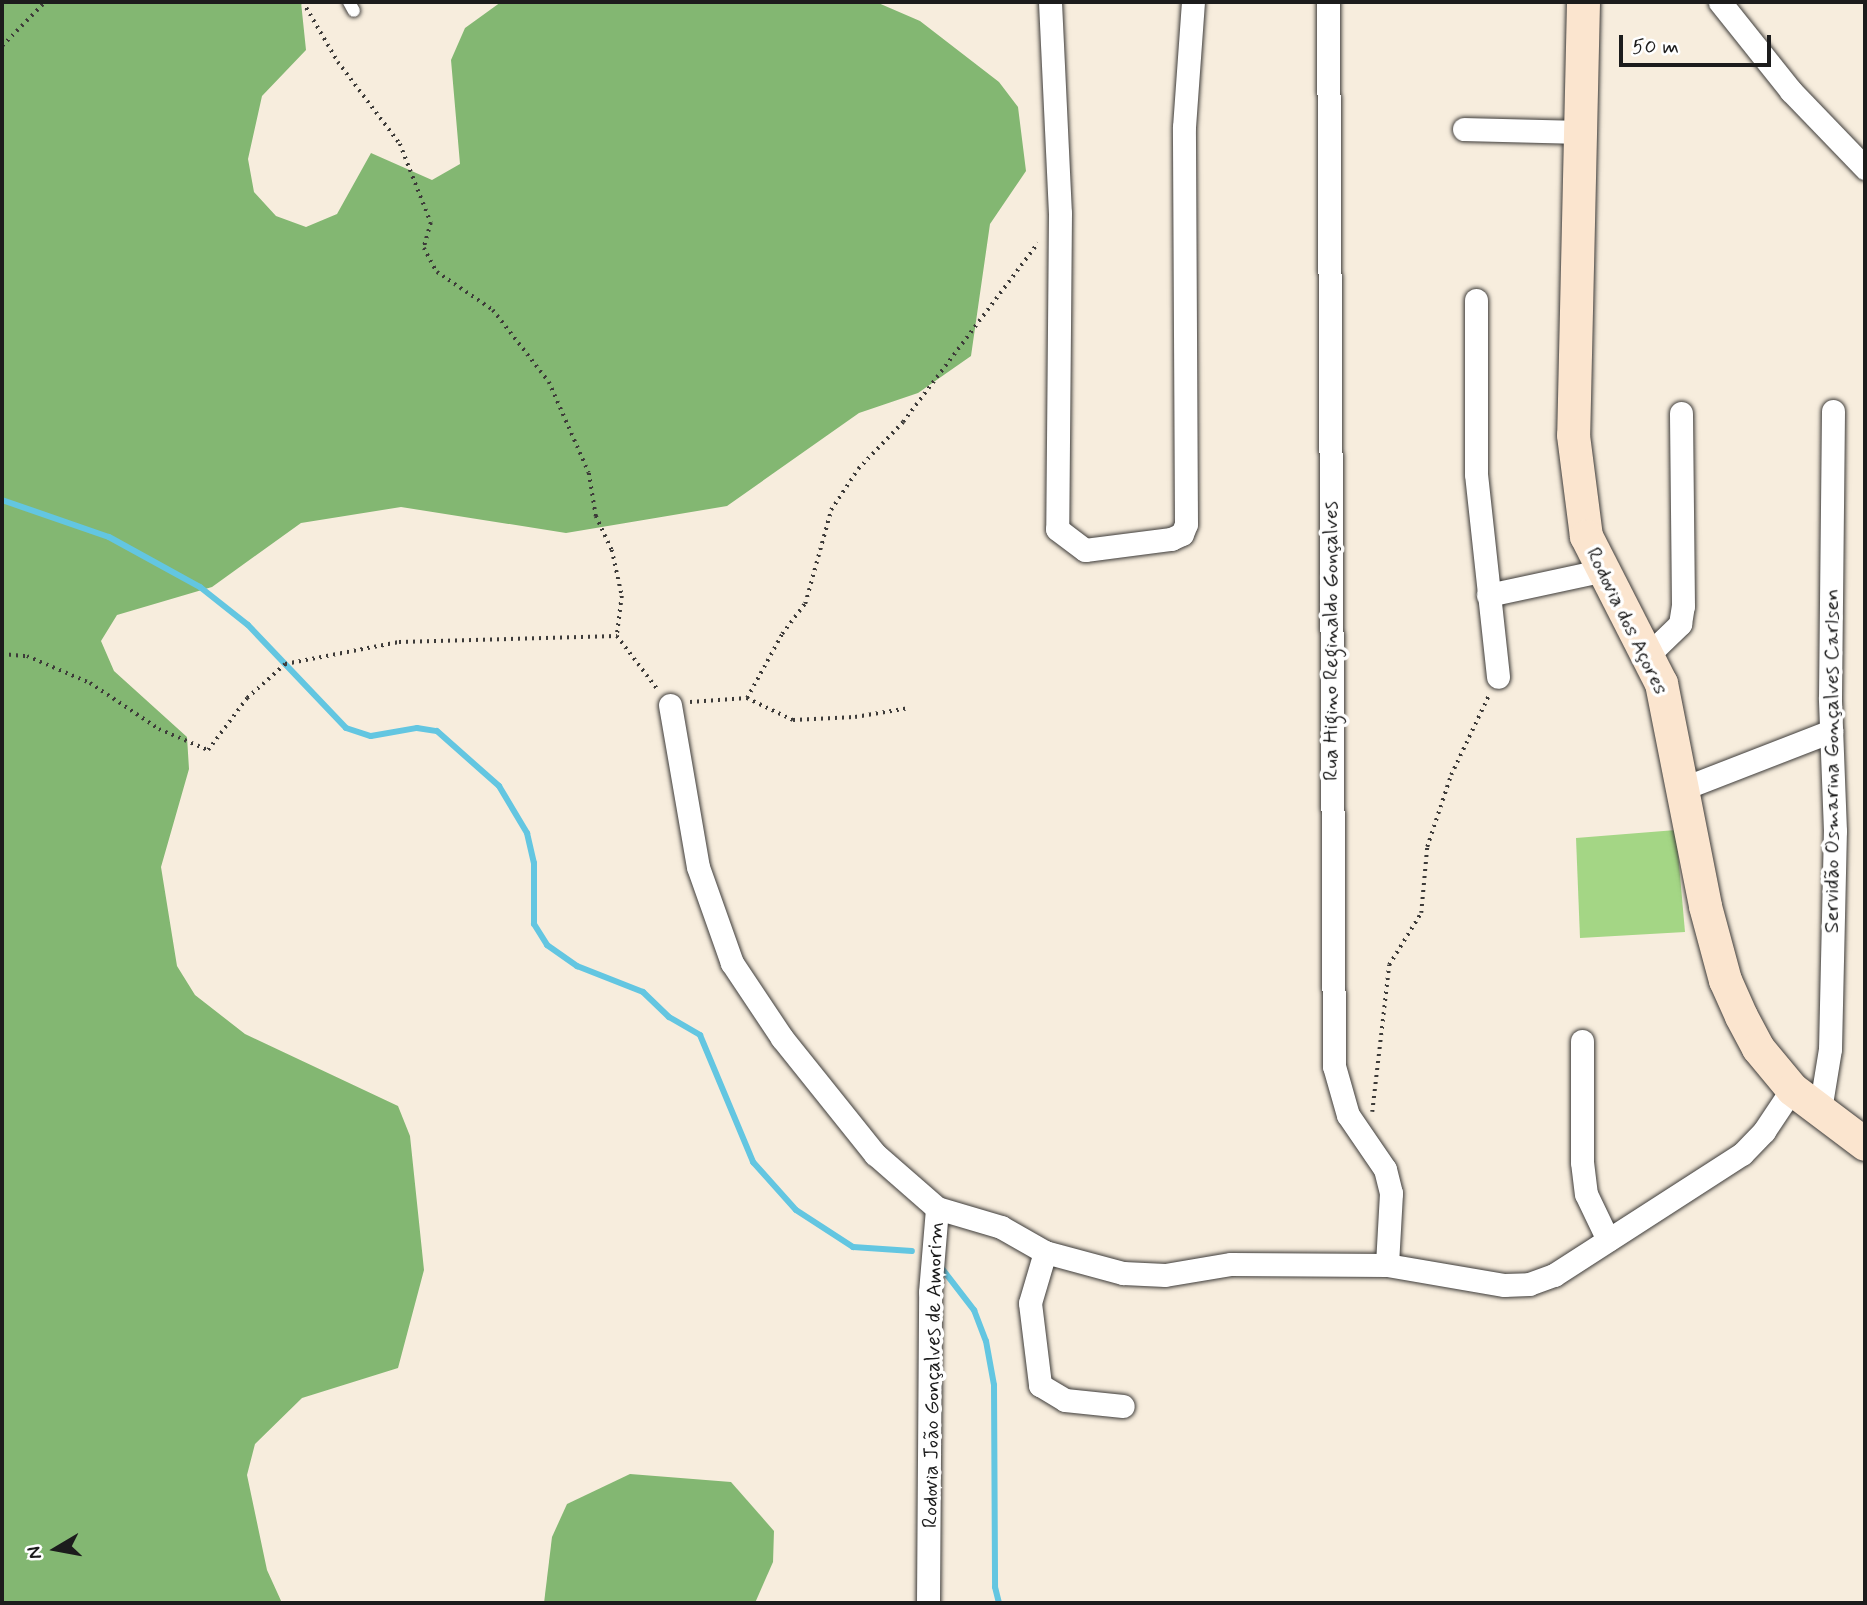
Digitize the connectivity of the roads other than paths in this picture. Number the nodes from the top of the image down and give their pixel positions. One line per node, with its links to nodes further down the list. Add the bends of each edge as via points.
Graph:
1 (1050, 2): 2 (street, via 1060,213 1057,529 1085,550 1171,539 1182,534 1186,524 1184,127)
2 (1193, 2)
3 (1328, 2): 26 (street, Rua Higino Reginaldo Gonçalves, via 1334,1066 1348,1115 1385,1169 1391,1193)
4 (1583, 2): 7 (street, Rodovia dos Açores)
5 (1720, 2): 8 (street, via 1791,91)
6 (1464, 129): 7 (street)
7 (1580, 132): 12 (street, Rodovia dos Açores, via 1574,459 1583,526)
8 (1865, 168)
9 (1476, 300): 13 (street, via 1473,416)
10 (1833, 411): 17 (street, Servidão Osmarina Gonçalves Carlsen)
11 (1681, 413): 14 (street, via 1683,606 1680,624)
12 (1600, 571): 13 (street); 14 (street, Rodovia dos Açores)
13 (1488, 594): 15 (street)
14 (1648, 655): 18 (street, Rodovia dos Açores, via 1669,710)
15 (1498, 677)
16 (670, 705): 23 (street, via 698,867 732,963 782,1038 876,1154)
17 (1831, 731): 18 (street); 21 (street, Servidão Osmarina Gonçalves Carlsen, via 1835,831 1830,1049)
18 (1684, 788): 20 (street, Rodovia dos Açores, via 1705,906 1725,980 1758,1048)
19 (1582, 1041): 24 (street, via 1581,1162 1586,1194)
20 (1792, 1089): 21 (street, Rodovia dos Açores); 24 (street, Rodovia João Gonçalves de Amorim, via 1764,1132 1742,1154)
21 (1820, 1110): 22 (street, Rodovia dos Açores)
22 (1865, 1144)
23 (937, 1208): 25 (street, Rodovia João Gonçalves de Amorim, via 1001,1227); 28 (street, Rodovia João Gonçalves de Amorim, via 930,1292)
24 (1608, 1240): 26 (street, Rodovia João Gonçalves de Amorim, via 1554,1275 1529,1284 1504,1285)
25 (1045, 1252): 26 (street, Rodovia João Gonçalves de Amorim, via 1123,1273 1165,1275 1230,1264); 27 (street, via 1030,1303 1040,1385 1065,1400)
26 (1387, 1265)
27 (1123, 1406)
28 (928, 1601)

